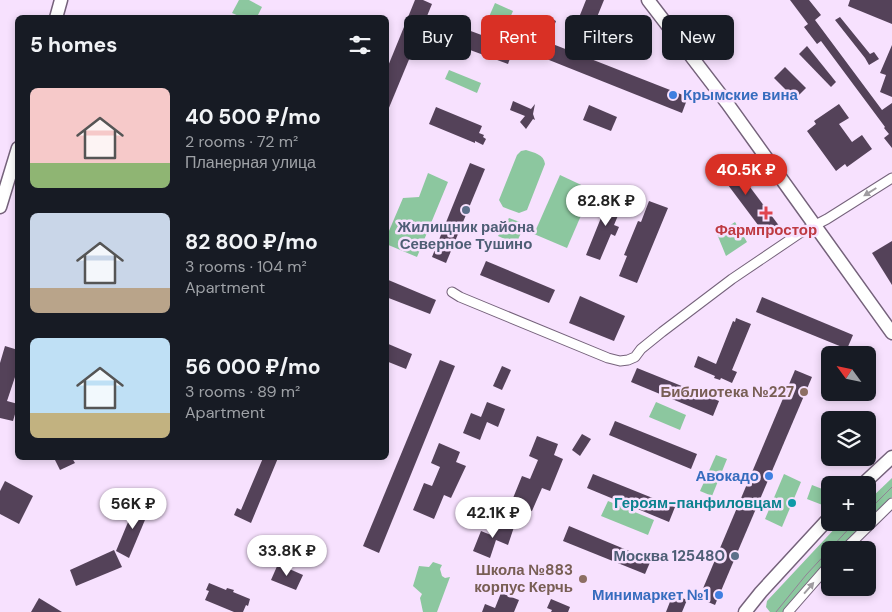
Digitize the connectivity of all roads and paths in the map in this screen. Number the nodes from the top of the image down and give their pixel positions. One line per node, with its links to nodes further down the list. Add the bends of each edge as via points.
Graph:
1 (61, 0): 3 (main road)
2 (648, 0): 7 (main road)
3 (57, 15)
4 (15, 158): 6 (main road)
5 (892, 178): 7 (street, one-way to 7)
6 (0, 207)
7 (815, 225): 8 (street, via 732,280 628,360 608,358); 9 (main road)
8 (452, 292)
9 (892, 333)
10 (892, 457): 11 (main road)
11 (872, 476)
12 (892, 503): 14 (street)
13 (821, 527): 16 (main road)
14 (853, 541)
15 (821, 574): 17 (street, one-way to 15)
16 (746, 612)
17 (788, 612)

